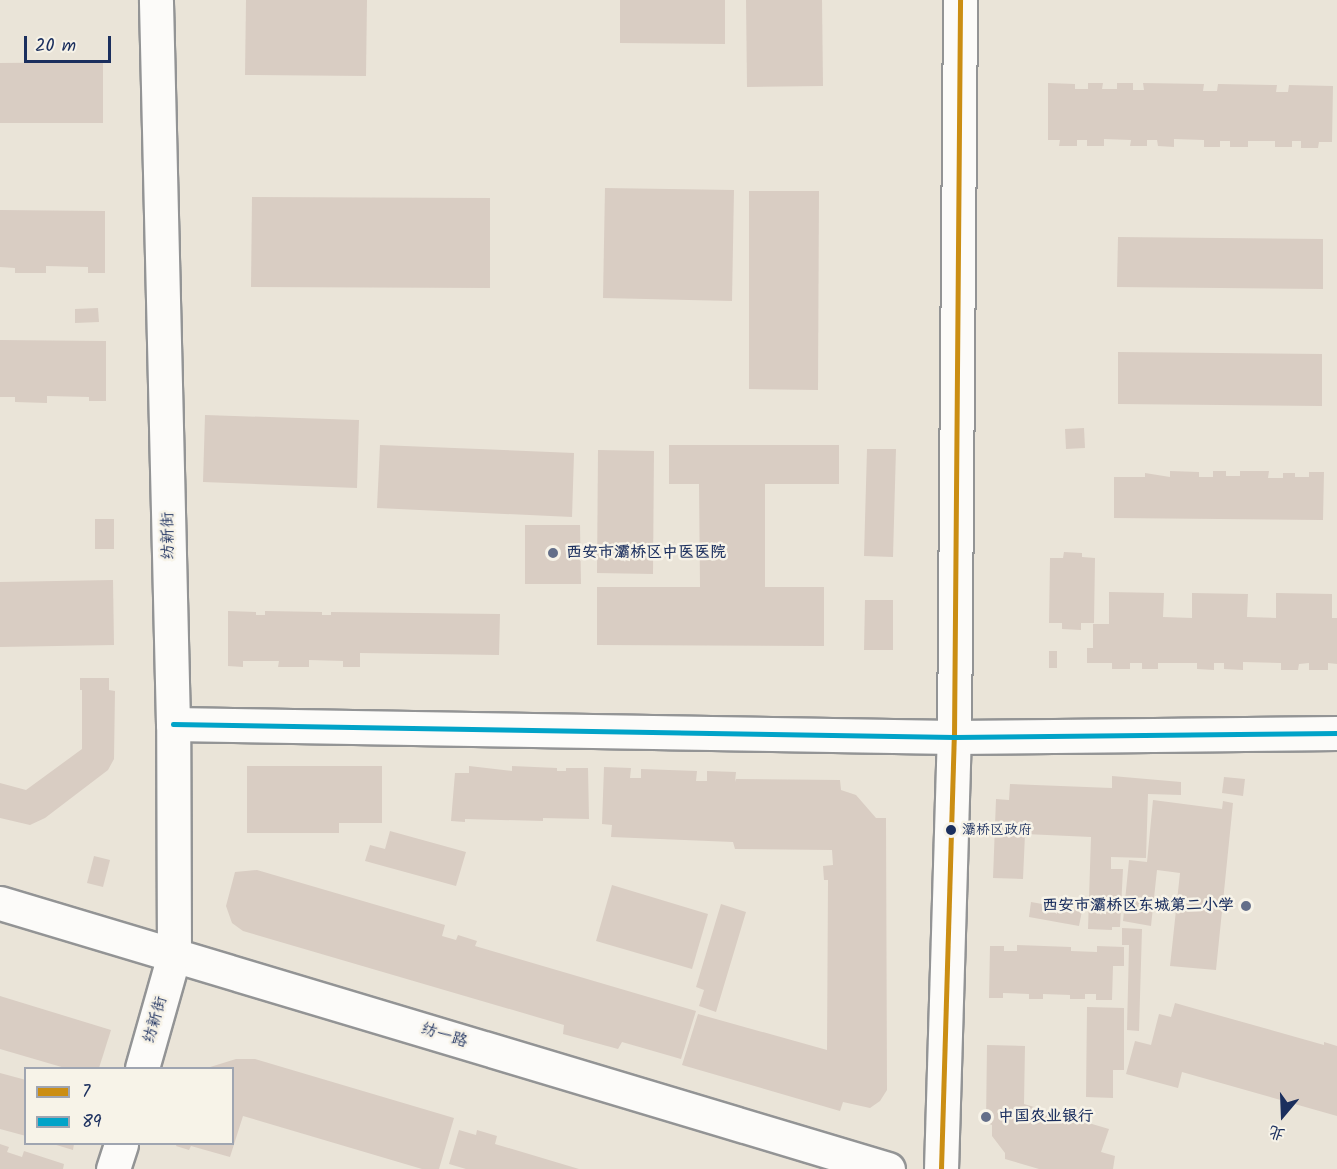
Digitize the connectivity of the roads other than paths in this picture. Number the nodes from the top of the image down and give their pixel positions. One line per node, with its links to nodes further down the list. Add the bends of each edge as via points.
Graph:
1 (156, 0): 3 (street, 纺新街)
2 (960, 0): 5 (street)
3 (173, 724): 5 (street); 7 (street, 纺新街)
4 (1337, 733): 5 (street)
5 (954, 737): 12 (street)
6 (0, 903): 7 (street, 纺一路)
7 (174, 955): 8 (street, 纺新街); 11 (street, 纺一路)
8 (142, 1067)
9 (120, 1145): 10 (street)
10 (113, 1169)
11 (888, 1169)
12 (941, 1169)

